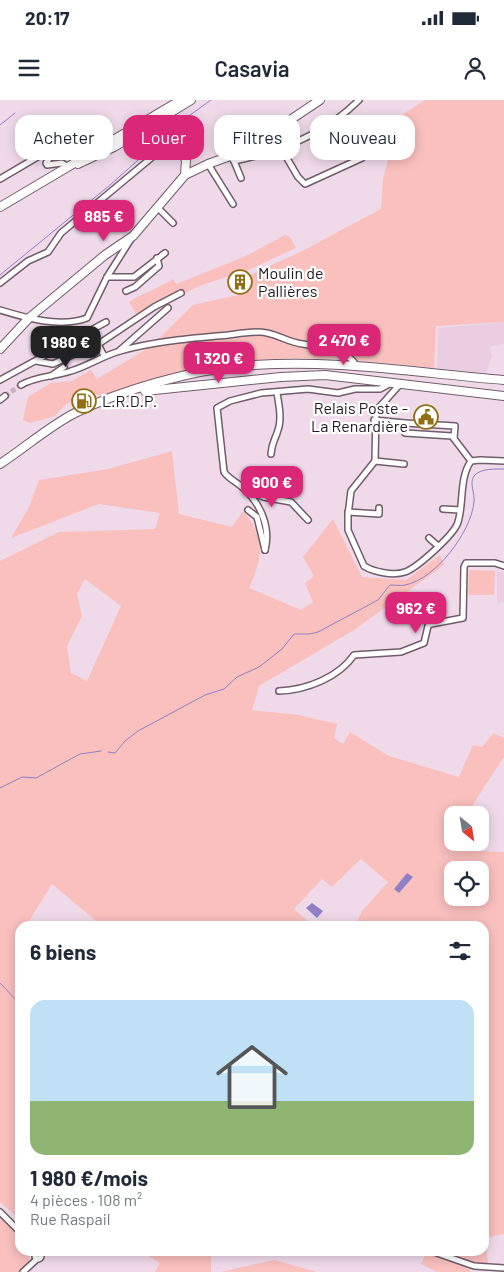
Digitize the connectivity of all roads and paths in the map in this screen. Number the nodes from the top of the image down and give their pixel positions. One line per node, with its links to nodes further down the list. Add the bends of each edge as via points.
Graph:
1 (182, 100): 5 (main road)
2 (191, 100): 6 (main road)
3 (320, 100): 7 (main road)
4 (359, 100): 8 (street, via 338,119)
5 (162, 115)
6 (163, 115)
7 (298, 115)
8 (300, 139)
9 (123, 140): 17 (main road, via 92,159)
10 (148, 160): 29 (street, via 61,232 48,252 28,261)
11 (186, 160): 18 (main road)
12 (228, 160): 16 (main road)
13 (233, 160): 20 (street)
14 (288, 160): 15 (street, via 305,184)
15 (358, 160)
16 (208, 164): 18 (main road); 21 (street)
17 (67, 168): 19 (street, via 62,163 47,165 54,152 51,149); 22 (main road)
18 (185, 175): 23 (main road)
19 (0, 178)
20 (241, 178)
21 (233, 204)
22 (0, 207)
23 (158, 207): 24 (street); 25 (main road)
24 (173, 223)
25 (133, 236): 28 (street); 34 (main road)
26 (165, 253): 27 (street)
27 (157, 258): 28 (street, via 134,276); 30 (street, via 159,266)
28 (107, 277): 34 (street, via 87,318 71,323)
29 (0, 283)
30 (126, 291)
31 (181, 293): 36 (street)
32 (168, 308): 38 (street)
33 (0, 310): 34 (street)
34 (29, 318): 37 (main road)
35 (106, 322): 40 (street)
36 (96, 345): 39 (street); 40 (street, via 53,364)
37 (0, 349)
38 (119, 351): 39 (street); 42 (street, via 150,343 258,332 335,351 348,357)
39 (104, 356): 43 (street, via 76,370)
40 (35, 361): 44 (street)
41 (64, 367): 43 (street)
42 (356, 367): 45 (main road, via 260,365 216,370); 46 (main road)
43 (50, 376): 49 (street, via 34,378)
44 (0, 380)
45 (174, 380): 50 (main road); 52 (main road)
46 (504, 380)
47 (391, 382): 48 (main road); 50 (main road, via 303,375); 51 (street, via 380,390 355,389 338,393 308,389)
48 (401, 383): 54 (main road); 57 (street, via 376,411)
49 (20, 385)
50 (184, 387): 52 (main road)
51 (277, 393): 60 (street, via 280,415); 67 (street, via 245,396 217,408 224,472)
52 (123, 394): 56 (main road)
53 (5, 396): 55 (street)
54 (504, 396)
55 (0, 400)
56 (95, 405): 64 (main road, via 39,434); 66 (main road, via 46,434)
57 (374, 420): 58 (street); 61 (street)
58 (405, 423): 59 (street, via 406,433); 59 (street, via 455,426)
59 (454, 438): 63 (street)
60 (271, 454)
61 (375, 461): 65 (street); 72 (street, via 352,491)
62 (504, 461): 63 (street)
63 (470, 462): 71 (street)
64 (0, 464)
65 (404, 464)
66 (0, 469)
67 (241, 486): 70 (street, via 263,514 265,550 257,517); 73 (street, via 263,497 291,502)
68 (379, 508): 72 (street, via 379,514)
69 (443, 509): 71 (street)
70 (248, 510)
71 (460, 510): 75 (street, via 456,528)
72 (348, 512): 75 (street, via 348,530 353,545 359,560 370,570 405,572)
73 (308, 520)
74 (429, 538): 75 (street)
75 (438, 546)
76 (504, 566): 77 (street, via 466,563 463,618 431,624 424,643 401,652 354,655 351,663 319,682)
77 (279, 691)
78 (0, 1212): 79 (street)
79 (15, 1227)
80 (37, 1256): 83 (street)
81 (445, 1256): 82 (street, via 474,1266)
82 (504, 1268)
83 (23, 1272)

